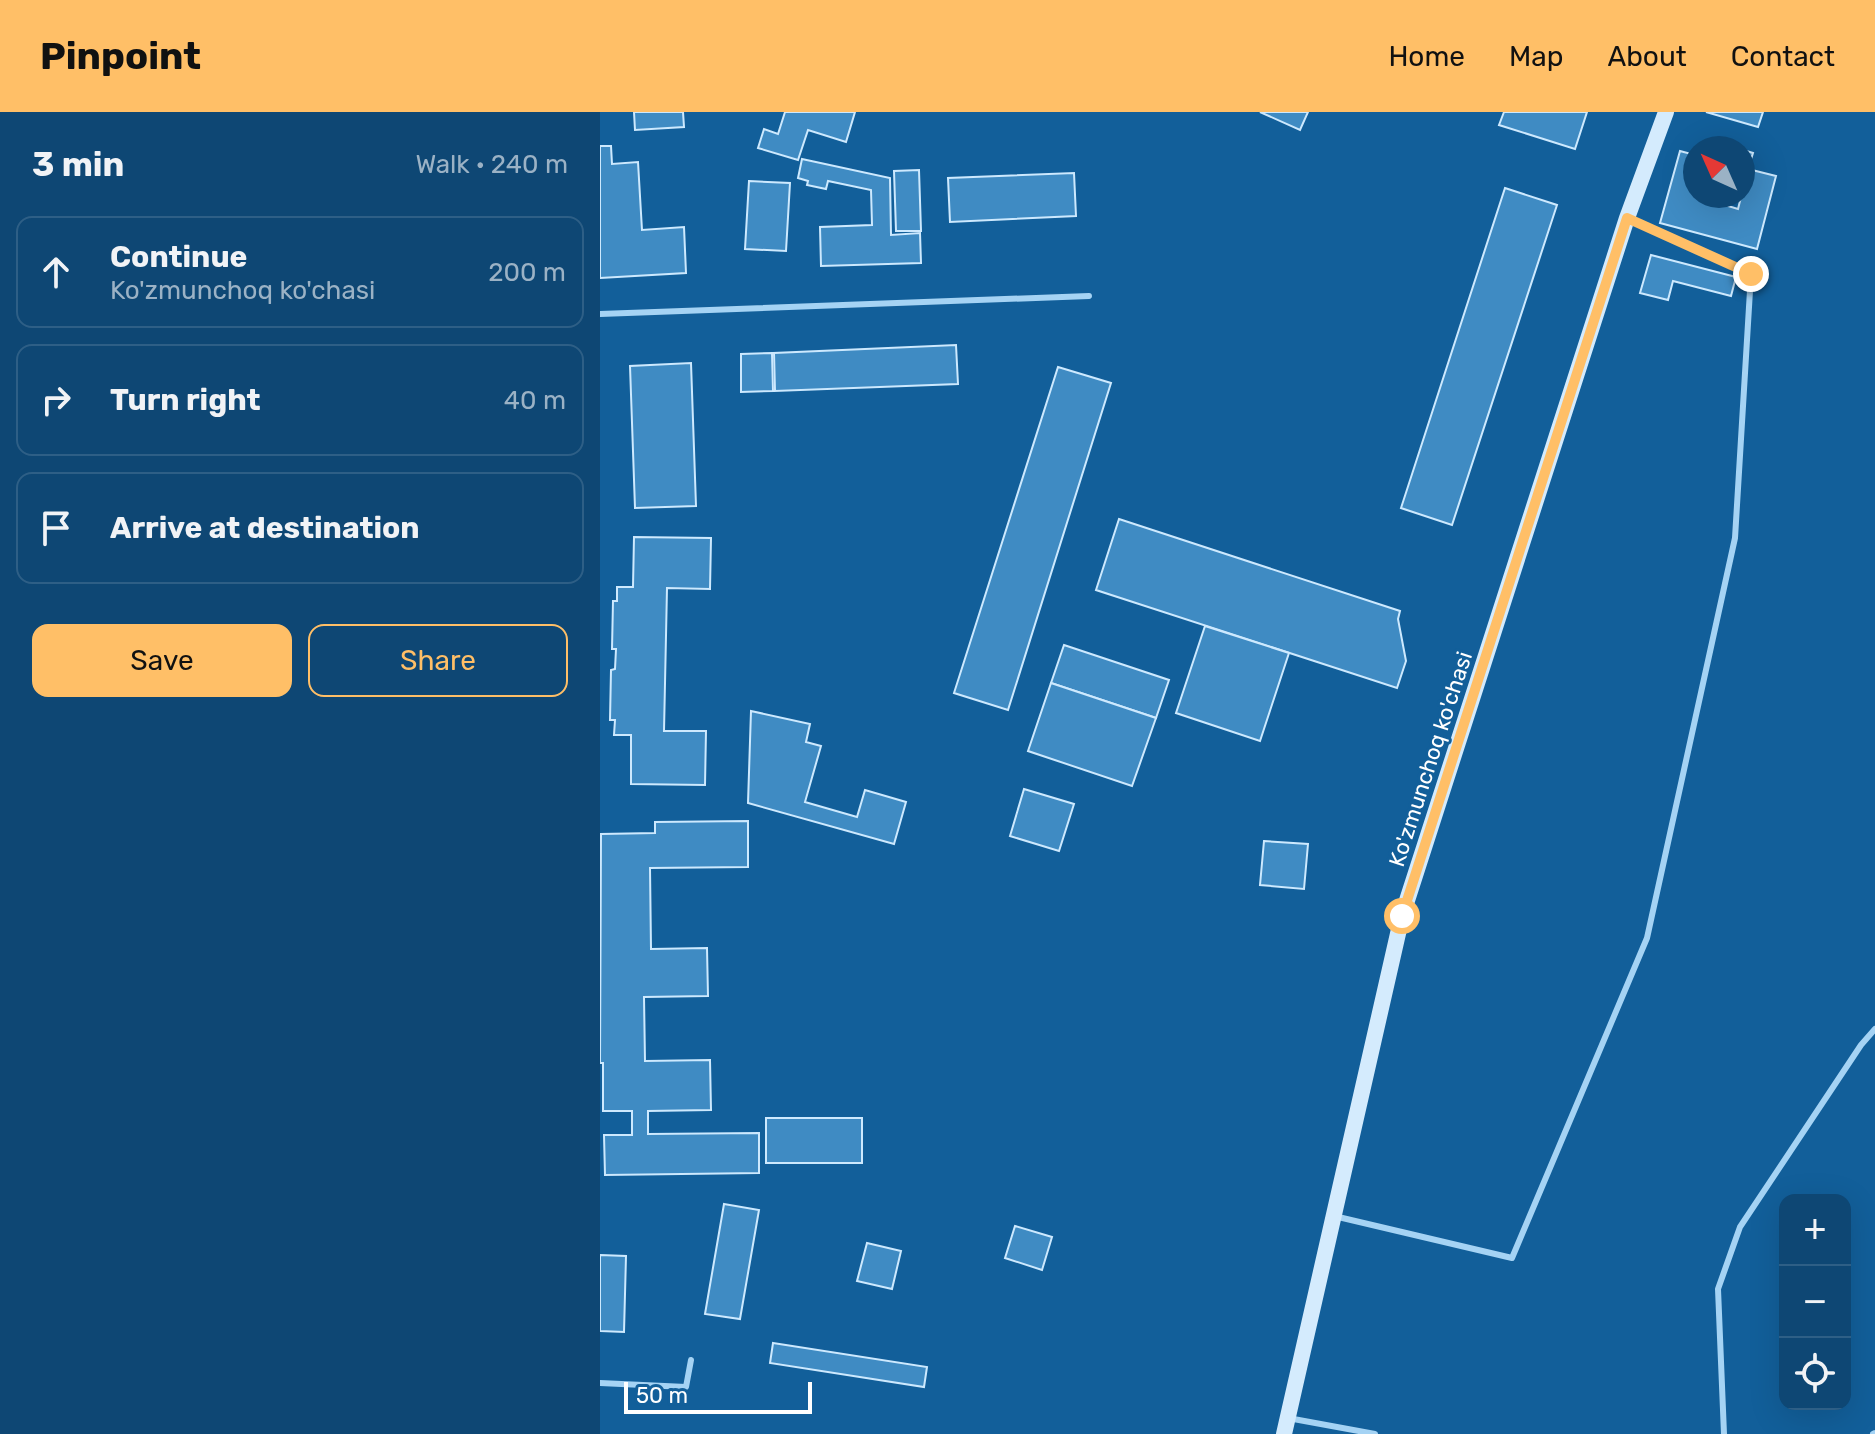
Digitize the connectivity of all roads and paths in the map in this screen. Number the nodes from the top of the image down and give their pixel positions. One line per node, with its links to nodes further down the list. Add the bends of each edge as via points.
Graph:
1 (1666, 112): 2 (street, Ko'zmunchoq ko'chasi)
2 (1627, 218): 6 (street, Ko'zmunchoq ko'chasi, via 1402,916); 6 (lane, via 1751,274 1735,538 1647,938 1512,1258)
3 (1089, 296): 4 (lane)
4 (600, 314)
5 (1875, 1029): 11 (lane, via 1740,1227 1718,1289)
6 (1334, 1216): 9 (street, Ko'zmunchoq ko'chasi)
7 (691, 1360): 8 (lane, via 686,1387)
8 (600, 1383)
9 (1286, 1426): 10 (lane)
10 (1375, 1434)
11 (1724, 1434)

